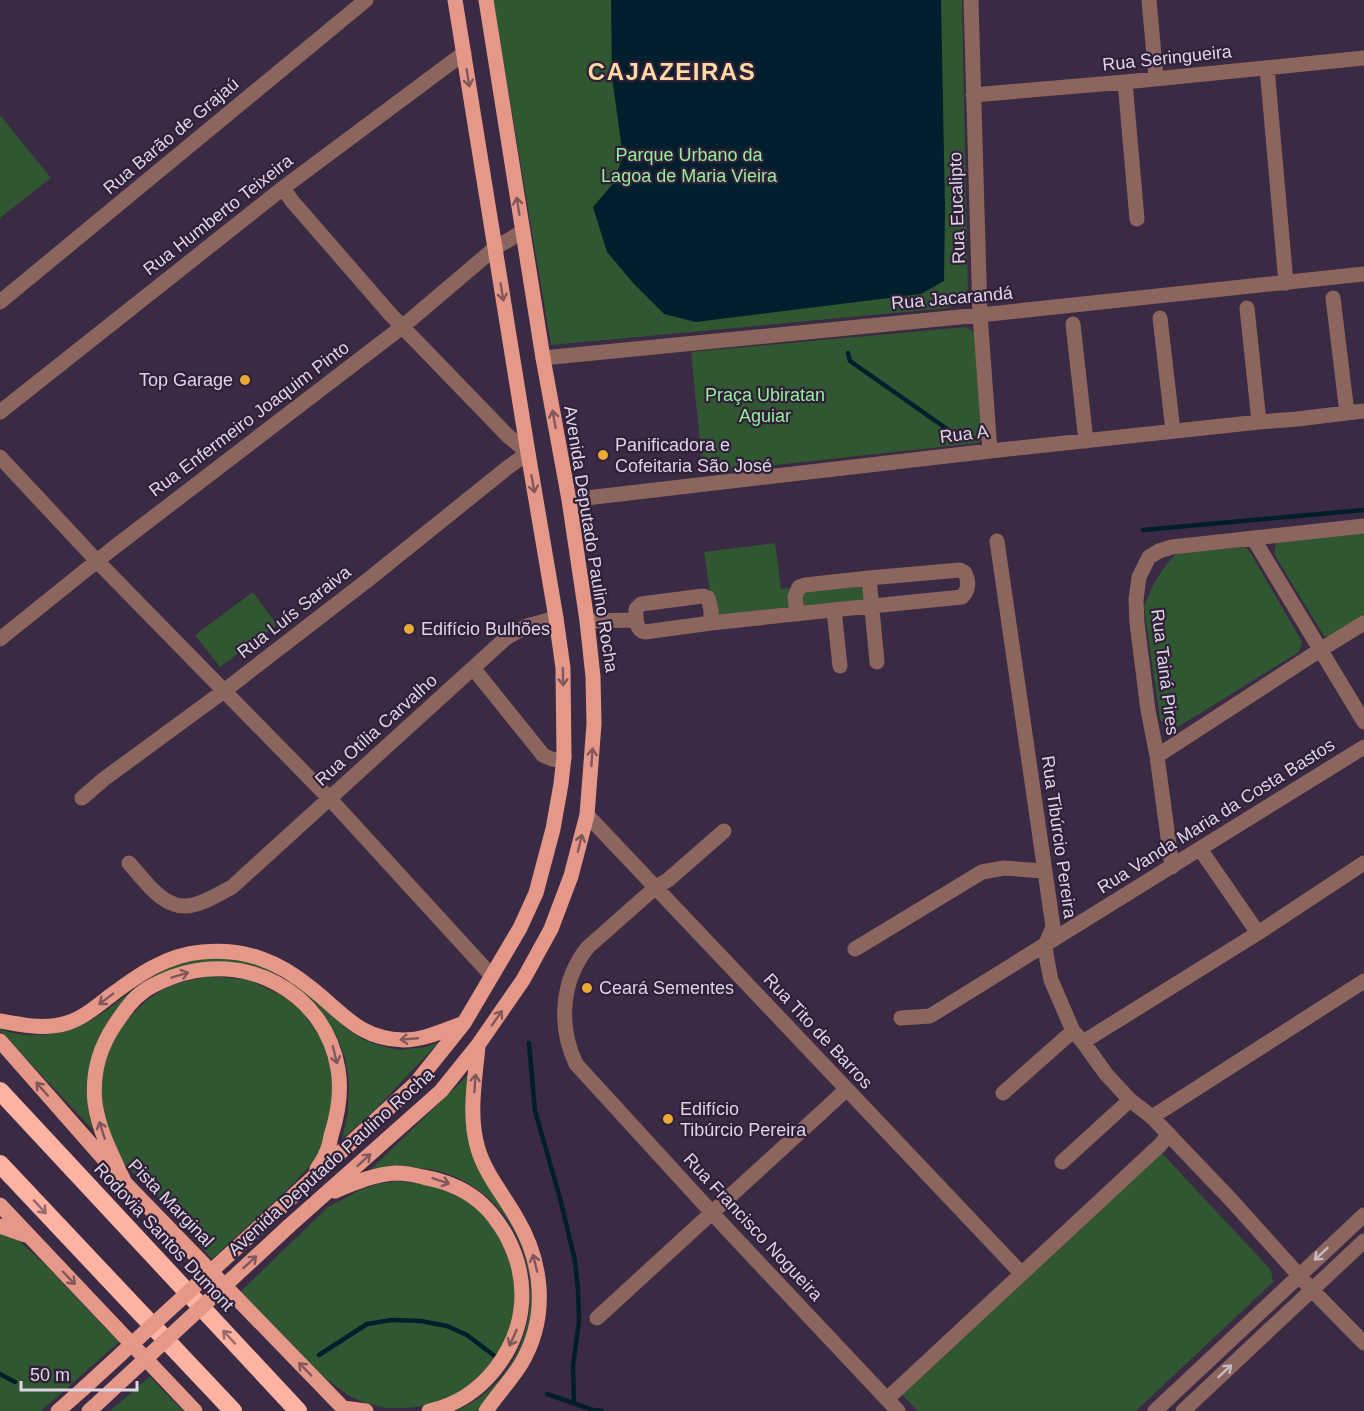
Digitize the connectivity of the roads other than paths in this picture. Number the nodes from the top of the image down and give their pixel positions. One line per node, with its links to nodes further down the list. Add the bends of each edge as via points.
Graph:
1 (366, 0): 19 (street, Rua Barão de Grajaú)
2 (455, 0): 6 (main road, Avenida Deputado Paulino Rocha)
3 (486, 0): 14 (main road, Avenida Deputado Paulino Rocha, one-way to 3)
4 (971, 0): 11 (street, Rua Eucalipto)
5 (1149, 0): 9 (street)
6 (464, 53): 12 (street, Rua Humberto Teixeira); 15 (main road, Avenida Deputado Paulino Rocha, one-way to 15)
7 (1364, 58): 8 (street, Rua Seringueira)
8 (1267, 68): 9 (street, Rua Seringueira); 17 (street)
9 (1156, 78): 10 (street, Rua Seringueira)
10 (1125, 82): 11 (street, Rua Seringueira); 13 (street)
11 (973, 95): 21 (street, Rua Eucalipto)
12 (283, 188): 24 (street); 27 (street, Rua Humberto Teixeira)
13 (1137, 219)
14 (522, 232): 15 (street, Rua Enfermeiro Joaquim Pinto); 25 (main road, Avenida Deputado Paulino Rocha)
15 (495, 248): 24 (street, Rua Enfermeiro Joaquim Pinto); 33 (main road, Avenida Deputado Paulino Rocha, one-way to 33)
16 (1364, 274): 17 (street, Rua Jacarandá)
17 (1286, 283): 21 (street, Rua Jacarandá)
18 (1333, 298): 28 (street)
19 (0, 302)
20 (1247, 308): 29 (street)
21 (980, 315): 25 (street, Rua Jacarandá); 32 (street, Rua Eucalipto)
22 (1160, 318): 30 (street)
23 (1073, 324): 31 (street)
24 (402, 327): 33 (street); 39 (street, Rua Enfermeiro Joaquim Pinto)
25 (543, 358): 35 (main road, Avenida Deputado Paulino Rocha, one-way to 25)
26 (1364, 411): 28 (street, Rua A)
27 (0, 412)
28 (1347, 413): 29 (street, Rua A)
29 (1259, 422): 30 (street, Rua A)
30 (1173, 431): 31 (street, Rua A)
31 (1086, 441): 32 (street, Rua A)
32 (990, 451): 35 (street, Rua A)
33 (528, 453): 44 (main road, Avenida Deputado Paulino Rocha, one-way to 44); 54 (street, Rua Luís Saraiva)
34 (0, 457): 39 (street)
35 (568, 500): 46 (main road, Avenida Deputado Paulino Rocha)
36 (1364, 526): 37 (street, Rua Tainá Pires)
37 (1253, 538): 50 (street); 57 (street, Rua Tainá Pires, via 1159,551 1149,557 1139,577 1137,623)
38 (997, 541): 67 (street, Rua Tibúrcio Pereira)
39 (97, 561): 49 (street, Rua Enfermeiro Joaquim Pinto); 54 (street)
40 (869, 578): 41 (street); 41 (street, via 960,570 968,585 962,597); 43 (street, via 799,587 795,597)
41 (872, 606): 42 (street); 51 (street)
42 (834, 610): 43 (street); 52 (street)
43 (797, 614): 47 (street)
44 (556, 618): 53 (street, Rua Otília Carvalho, via 527,626 506,638); 58 (main road, Avenida Deputado Paulino Rocha, one-way to 58, via 562,668)
45 (636, 620): 46 (street); 47 (street, via 645,632); 47 (street, via 636,608 641,604 703,596 710,603)
46 (587, 621): 61 (main road, Avenida Deputado Paulino Rocha, one-way to 46, via 594,724)
47 (711, 623)
48 (1364, 623): 50 (street)
49 (0, 639)
50 (1320, 650): 55 (street); 57 (street)
51 (877, 662)
52 (840, 666)
53 (473, 668): 58 (street, via 543,755 552,760); 60 (street, Rua Otília Carvalho)
54 (224, 691): 59 (street, Rua Luís Saraiva); 60 (street)
55 (1364, 722)
56 (1364, 747): 63 (street, Rua Vanda Maria da Costa Bastos)
57 (1156, 756): 66 (street, Rua Tainá Pires)
58 (564, 757): 72 (main road, Avenida Deputado Paulino Rocha, via 553,829 536,893)
59 (82, 798)
60 (330, 799): 64 (street, Rua Otília Carvalho, via 232,887 194,905 182,906 163,899); 72 (street)
61 (587, 815): 68 (street, Rua Tito de Barros); 79 (main road, Avenida Deputado Paulino Rocha, one-way to 61, via 523,980 551,929 571,876)
62 (724, 831): 68 (street, Rua Francisco Nogueira)
63 (1200, 849): 66 (street, Rua Vanda Maria da Costa Bastos); 69 (street)
64 (129, 863)
65 (1364, 863): 69 (street)
66 (1172, 867): 70 (street, Rua Vanda Maria da Costa Bastos)
67 (1044, 871): 70 (street, Rua Tibúrcio Pereira, via 1053,927); 71 (street, via 1004,868 982,872)
68 (656, 887): 80 (street, Rua Tito de Barros); 92 (street, Rua Francisco Nogueira, via 582,955 569,981 565,1001 567,1039 576,1064)
69 (1257, 933): 77 (street)
70 (1045, 946): 74 (street, Rua Vanda Maria da Costa Bastos, via 930,1016); 77 (street, Rua Tibúrcio Pereira, via 1052,980)
71 (855, 950)
72 (491, 975): 76 (main road, Avenida Deputado Paulino Rocha)
73 (1364, 981): 84 (street)
74 (901, 1018)
75 (0, 1021): 76 (main road, one-way to 75, via 406,1040 372,1035 351,1024 291,972 250,954 219,951 161,962 67,1023 41,1027)
76 (464, 1023): 89 (main road, Avenida Deputado Paulino Rocha, via 416,1083)
77 (1078, 1036): 82 (street); 83 (street, Rua Tibúrcio Pereira)
78 (0, 1041): 88 (main road, Pista Marginal, one-way to 78)
79 (478, 1046): 90 (main road, Avenida Deputado Paulino Rocha, one-way to 79, via 441,1091); 113 (main road, one-way to 79, via 530,1344 539,1312 540,1285 531,1245 487,1171 476,1142 473,1109)
80 (847, 1089): 92 (street); 97 (street, Rua Tito de Barros)
81 (0, 1091): 110 (highway, Rodovia Santos Dumont, one-way to 81)
82 (1003, 1093)
83 (1130, 1100): 84 (street, Rua Tibúrcio Pereira); 86 (street)
84 (1152, 1117): 85 (street, Rua Tibúrcio Pereira)
85 (1168, 1134): 97 (street); 98 (street, Rua Tibúrcio Pereira)
86 (1062, 1161)
87 (0, 1164): 109 (highway, one-way to 109)
88 (125, 1183): 89 (main road, one-way to 89, via 100,1128 95,1102 94,1077 103,1044 123,1011 144,991 180,974 224,968 262,976 295,995 321,1023 334,1050 340,1091 335,1123 326,1154); 106 (main road, Pista Marginal, one-way to 88)
89 (307, 1183): 107 (main road, Avenida Deputado Paulino Rocha, bridge)
90 (324, 1196): 104 (main road, Avenida Deputado Paulino Rocha, one-way to 90, bridge); 112 (main road, one-way to 112, via 368,1178 396,1173 435,1179 484,1205 517,1258 522,1293 515,1337 479,1387 462,1399)
91 (0, 1205): 95 (main road)
92 (712, 1212): 100 (street); 103 (street, Rua Francisco Nogueira)
93 (1364, 1215): 98 (street, one-way to 98)
94 (0, 1226): 95 (main road)
95 (29, 1236): 108 (main road, one-way to 108)
96 (1364, 1241): 99 (street)
97 (1020, 1273): 103 (street)
98 (1299, 1275): 99 (street, Rua Tibúrcio Pereira); 102 (street)
99 (1312, 1290): 101 (street, Rua Tibúrcio Pereira); 105 (street, one-way to 99)
100 (597, 1318)
101 (1364, 1343)
102 (1177, 1389): 105 (street); 115 (street)
103 (887, 1399): 114 (street, Rua Francisco Nogueira)
104 (94, 1406)
105 (1187, 1407)
106 (344, 1409): 111 (main road)
107 (58, 1411)
108 (195, 1411)
109 (233, 1411)
110 (298, 1411)
111 (366, 1411)
112 (429, 1411)
113 (486, 1411)
114 (898, 1411)
115 (1155, 1411)

